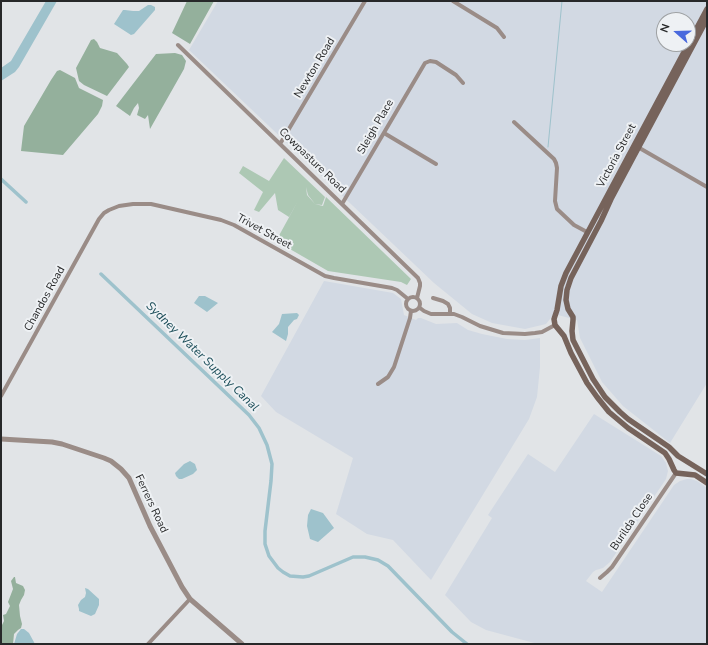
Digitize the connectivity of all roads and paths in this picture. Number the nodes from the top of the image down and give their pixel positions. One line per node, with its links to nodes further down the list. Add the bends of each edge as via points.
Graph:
1 (365, 1): 12 (street, Newton Road)
2 (453, 1): 5 (street, via 497,28)
3 (707, 9): 13 (main road, Victoria Street)
4 (707, 19): 13 (main road, Victoria Street)
5 (504, 37)
6 (178, 46): 12 (street, Cowpasture Road)
7 (426, 55): 8 (street)
8 (428, 61): 9 (street, via 436,62 453,72); 11 (street, Sleigh Place, via 422,66)
9 (463, 83)
10 (514, 122): 18 (street, via 554,160 557,168 555,201 558,209 574,225)
11 (384, 133): 14 (street); 16 (street, Sleigh Place)
12 (280, 144): 16 (street, Cowpasture Road)
13 (636, 146): 15 (street); 18 (main road, Victoria Street); 24 (main road, Victoria Street, via 568,284 566,300)
14 (436, 164)
15 (707, 187)
16 (342, 204): 19 (street, Cowpasture Road, via 418,278 420,286)
17 (106, 211): 21 (street, Trivet Street, via 119,206 148,203 216,218 234,225 322,274 392,288); 30 (street, Chandos Road, via 99,219)
18 (587, 232): 26 (main road, Victoria Street, via 563,280)
19 (417, 298): 21 (street); 22 (street, via 421,304)
20 (433, 298): 25 (street, via 448,304)
21 (408, 299): 23 (street, via 406,305)
22 (420, 308): 23 (street); 25 (street, via 431,314)
23 (411, 311): 29 (street, via 394,367 388,377)
24 (570, 312): 26 (main road, via 564,310); 27 (main road, via 573,317)
25 (450, 314): 28 (street, via 504,333 535,333)
26 (555, 316): 28 (main road)
27 (572, 325): 28 (main road, via 565,330); 32 (main road, via 573,340 605,397 628,419)
28 (556, 326): 33 (main road, via 564,336 587,383 602,404 614,417 665,453)
29 (378, 384)
30 (1, 396)
31 (1, 439): 38 (street, Ferrers Road, via 62,444 104,458 121,469 129,478 150,526)
32 (684, 460): 33 (main road, via 676,460); 34 (main road, via 688,468); 35 (main road)
33 (673, 467): 34 (main road)
34 (680, 473): 36 (main road, via 695,475); 37 (street, Burilda Close, via 612,567)
35 (707, 474)
36 (707, 483)
37 (600, 578)
38 (190, 599): 39 (street); 40 (street, Ferrers Road)
39 (148, 644)
40 (242, 644)

